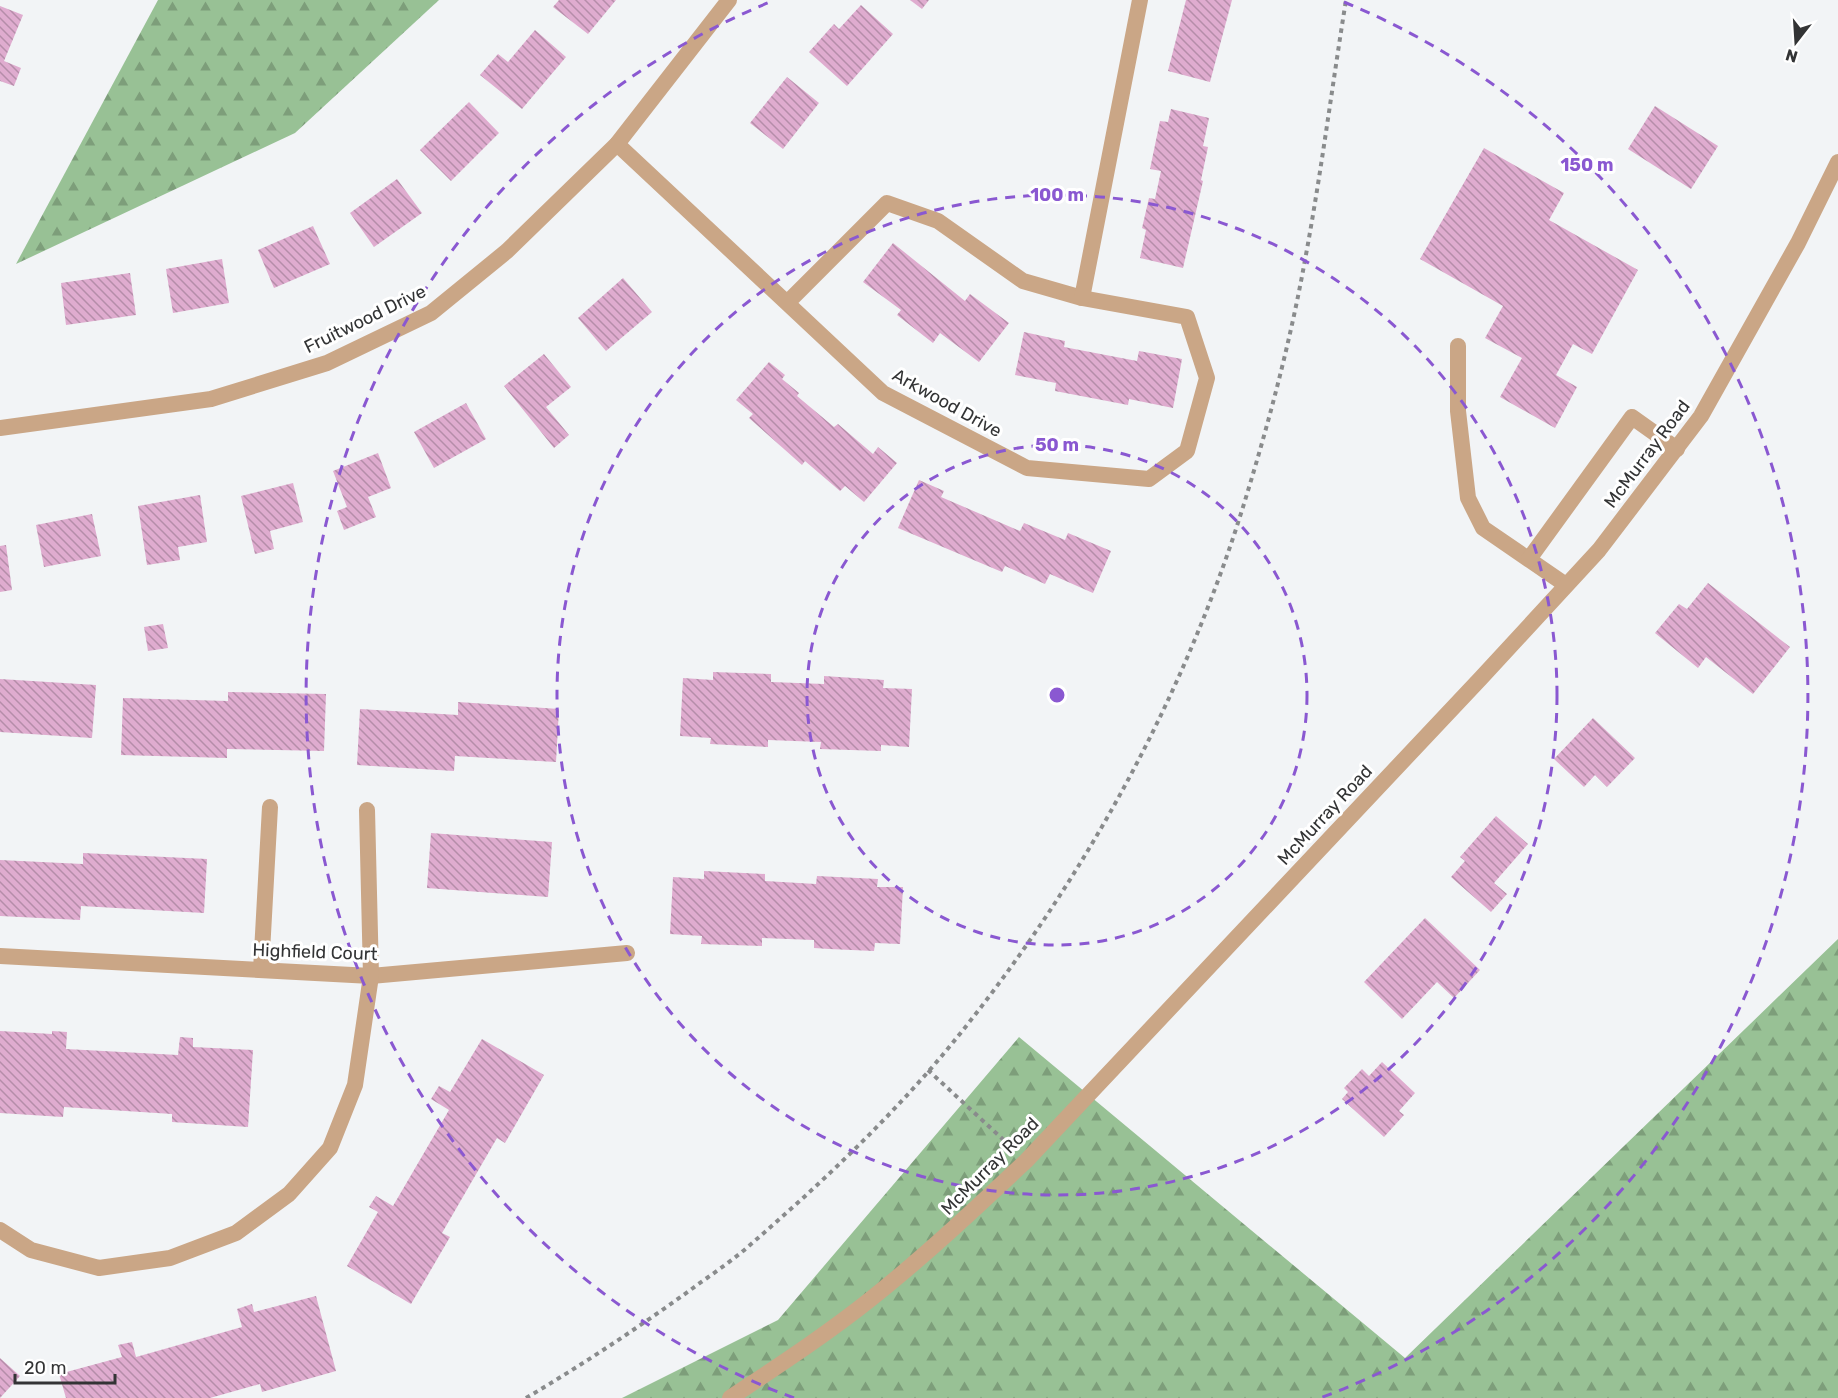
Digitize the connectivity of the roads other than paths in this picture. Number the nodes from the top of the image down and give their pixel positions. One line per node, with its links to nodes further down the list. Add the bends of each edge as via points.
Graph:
1 (729, 0): 3 (street, Fruitwood Drive)
2 (1140, 0): 5 (street)
3 (617, 144): 6 (street, Arkwood Drive); 8 (street, Fruitwood Drive, via 507,251 431,313 327,363 211,399)
4 (1838, 162): 9 (street, McMurray Road, via 1742,347)
5 (1082, 298): 6 (street, Arkwood Drive, via 1023,281 938,221 887,202); 6 (street, Arkwood Drive, via 1187,317 1207,378 1187,451 1149,479 1027,468 883,393)
6 (788, 303)
7 (1458, 346): 10 (street, via 1458,411 1468,498 1483,528)
8 (0, 428)
9 (1677, 449): 10 (street, via 1632,417); 11 (street, McMurray Road, via 1599,550)
10 (1528, 559): 11 (street)
11 (1566, 585): 19 (street, McMurray Road, via 1026,1161 871,1299)
12 (270, 807): 16 (street)
13 (367, 810): 17 (street)
14 (627, 953): 17 (street, Highfield Court)
15 (0, 956): 16 (street, Highfield Court)
16 (261, 970): 17 (street, Highfield Court)
17 (371, 976): 18 (street, via 355,1085 330,1148 289,1194 237,1233 170,1258 99,1268 32,1250)
18 (0, 1230)
19 (730, 1398)

